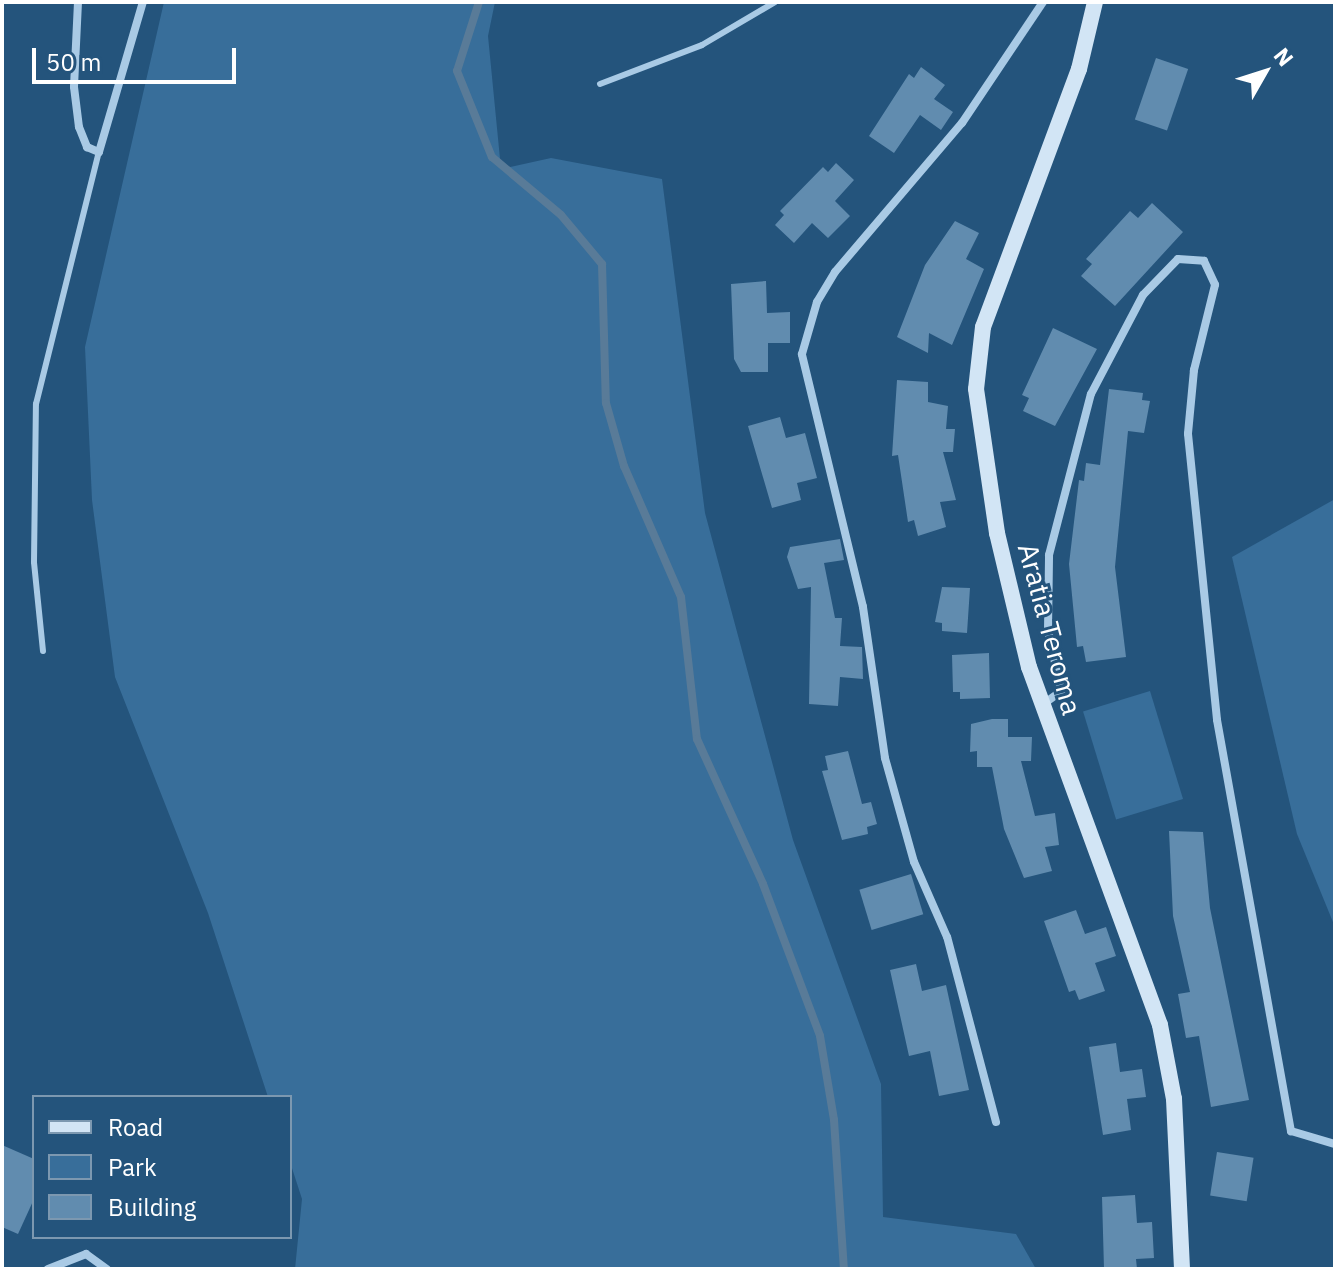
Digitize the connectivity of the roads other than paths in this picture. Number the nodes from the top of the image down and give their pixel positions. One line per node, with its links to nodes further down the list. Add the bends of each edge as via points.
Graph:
1 (78, 2): 7 (street, via 74,87 79,127 87,147)
2 (143, 2): 7 (street)
3 (775, 2): 6 (lane, via 702,45)
4 (1043, 2): 10 (street, via 962,123 835,272 805,335 805,388 846,529 885,758 914,862 947,937)
5 (1095, 2): 9 (main road, Aratia Teroma, via 1079,69 983,327 976,389 997,533)
6 (600, 84)
7 (99, 152): 8 (lane, via 36,404 34,562)
8 (43, 651)
9 (1041, 706): 11 (street, via 1061,691 1048,630 1049,555 1091,394 1143,295 1178,259 1204,261 1215,285 1194,370 1188,434 1215,706 1291,1131); 14 (main road, Aratia Teroma, via 1160,1025 1174,1099)
10 (996, 1122)
11 (1335, 1144)
12 (48, 1269): 13 (street, via 86,1254)
13 (107, 1269)
14 (1182, 1269)

